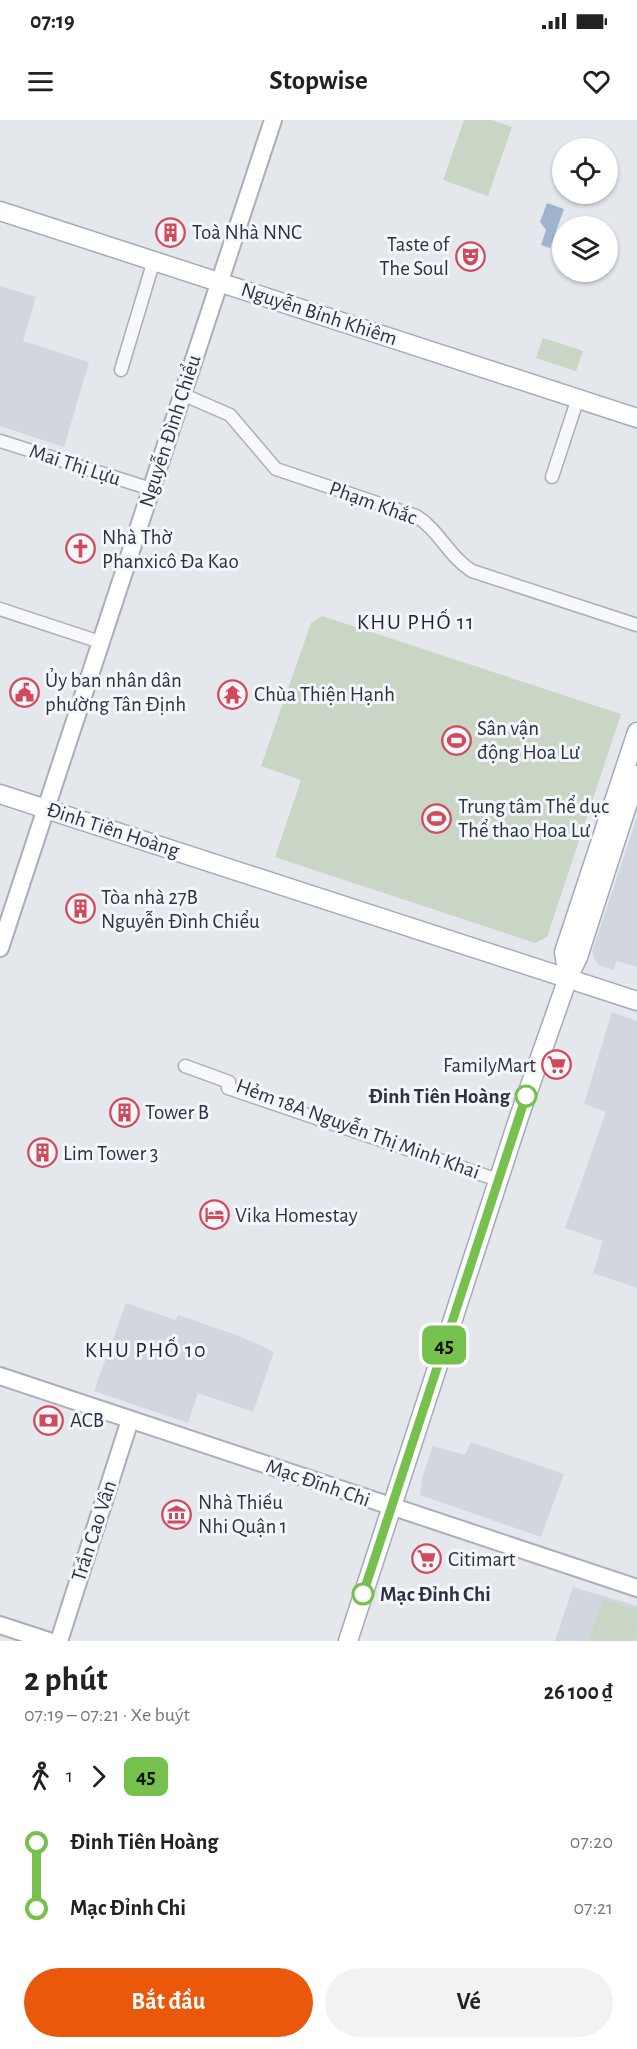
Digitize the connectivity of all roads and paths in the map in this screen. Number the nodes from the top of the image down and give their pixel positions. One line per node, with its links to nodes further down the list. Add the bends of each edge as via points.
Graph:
1 (273, 120): 4 (street, Nguyễn Đình Chiểu)
2 (0, 211): 3 (main road, Nguyễn Bỉnh Khiêm)
3 (154, 260): 4 (main road, Nguyễn Bỉnh Khiêm); 5 (street)
4 (219, 281): 6 (street, Nguyễn Đình Chiểu); 7 (main road, Nguyễn Bỉnh Khiêm)
5 (121, 370)
6 (182, 394): 11 (street, Nguyễn Đình Chiểu); 13 (street, Phạm Khắc, via 230,416 276,470 417,516 472,571)
7 (578, 398): 8 (main road, Nguyễn Bỉnh Khiêm); 10 (street)
8 (637, 418)
9 (0, 441): 11 (street, Mai Thị Lựu)
10 (552, 477)
11 (151, 489): 14 (street, Nguyễn Đình Chiểu)
12 (0, 609): 14 (street)
13 (637, 625)
14 (100, 642): 19 (street, Nguyễn Đình Chiểu)
15 (637, 732): 18 (main road)
16 (637, 775): 18 (main road)
17 (0, 794): 19 (main road, Đinh Tiên Hoàng)
18 (619, 808): 21 (main road, via 564,952)
19 (46, 809): 20 (street, Nguyễn Đình Chiểu); 21 (main road, Đinh Tiên Hoàng)
20 (1, 940)
21 (567, 981): 22 (main road, Đinh Tiên Hoàng); 23 (main road, Đinh Tiên Hoàng); 25 (main road)
22 (637, 1000)
23 (637, 1009)
24 (185, 1066): 25 (street, Hẻm 18A Nguyễn Thị Minh Khai, via 229,1082 228,1088)
25 (498, 1180): 28 (main road)
26 (0, 1376): 27 (street, Mạc Đĩnh Chi)
27 (130, 1420): 28 (street, Mạc Đĩnh Chi); 32 (street, Trần Cao Vân)
28 (391, 1508): 29 (street, Mạc Đĩnh Chi); 33 (main road)
29 (637, 1588)
30 (0, 1625): 31 (street)
31 (49, 1641)
32 (59, 1641)
33 (348, 1641)

